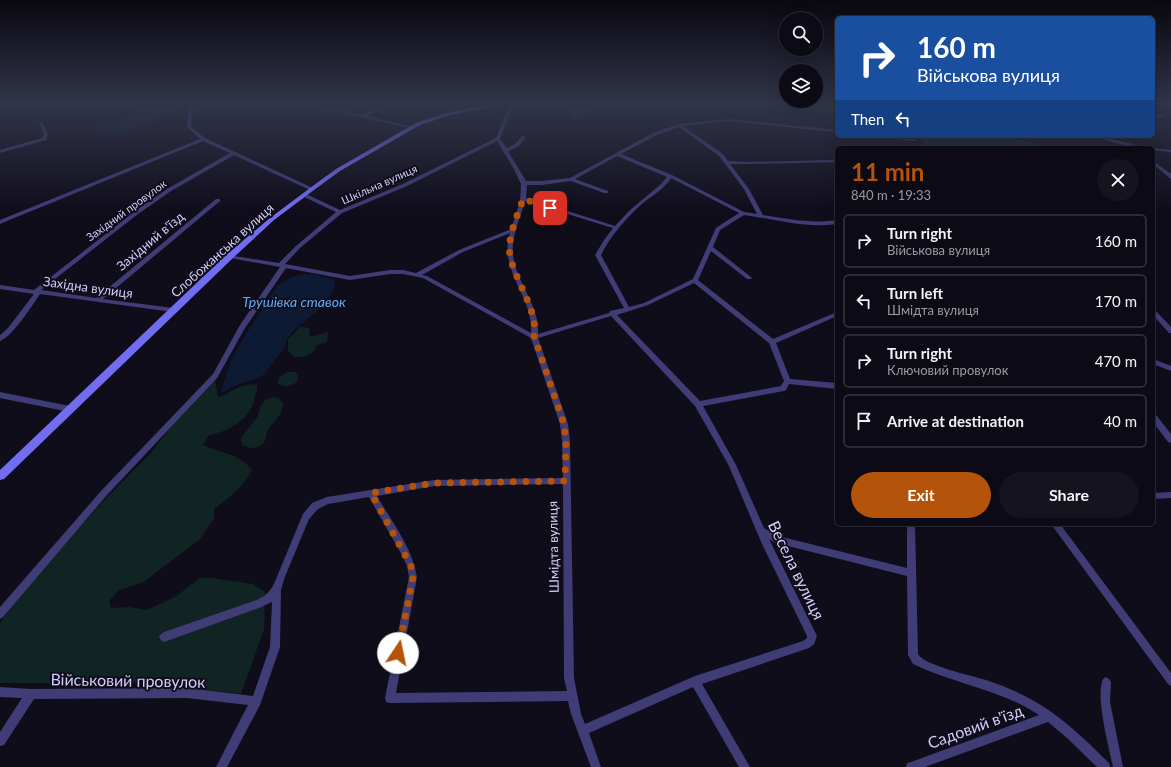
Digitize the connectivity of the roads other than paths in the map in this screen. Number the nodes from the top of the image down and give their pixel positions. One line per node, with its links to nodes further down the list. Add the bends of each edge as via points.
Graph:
1 (498, 139): 13 (street)
2 (41, 140): 15 (street)
3 (201, 140): 33 (street)
4 (205, 140): 16 (street)
5 (389, 140): 25 (street, Слобожанська вулиця)
6 (496, 140): 30 (street, Шкільна вулиця)
7 (522, 140): 13 (street)
8 (645, 140): 17 (street)
9 (700, 140): 19 (street, via 717,151)
10 (1114, 140): 11 (street)
11 (1138, 146)
12 (1155, 149): 14 (street)
13 (505, 151): 24 (street)
14 (1171, 151)
15 (0, 152)
16 (234, 153): 25 (street); 44 (street, Західний провулок, via 169,190 136,213)
17 (618, 155): 21 (street); 23 (street)
18 (835, 161): 19 (street)
19 (727, 162): 32 (street)
20 (1155, 164): 22 (street)
21 (670, 176): 31 (street); 35 (street, via 662,187 627,214)
22 (1171, 176)
23 (571, 179): 24 (street); 26 (street)
24 (524, 183): 28 (street, Шмідта вулиця)
25 (312, 189): 27 (street, Слобожанська вулиця)
26 (606, 192)
27 (304, 195): 30 (street); 38 (street, Слобожанська вулиця)
28 (523, 199): 35 (street); 36 (street, Шмідта вулиця)
29 (218, 200): 45 (street, Західний в'їзд)
30 (340, 212): 39 (street, Шкільна вулиця, via 298,247)
31 (743, 213): 32 (street); 37 (street, via 718,229)
32 (761, 215): 34 (street, via 823,224)
33 (0, 222)
34 (835, 222)
35 (617, 228): 46 (street, via 598,255)
36 (512, 230): 40 (street, via 461,251); 52 (street, Шмідта вулиця, via 510,256 534,323)
37 (710, 247): 41 (street); 42 (street)
38 (230, 256): 39 (street); 47 (street, Слобожанська вулиця)
39 (283, 266): 40 (street, via 350,278 390,272); 74 (street, Шкільна вулиця, via 242,326 215,376 104,494)
40 (417, 275): 52 (street)
41 (748, 278)
42 (695, 280): 46 (street, via 646,304); 54 (street)
43 (0, 287): 44 (street, Західна вулиця)
44 (37, 292): 45 (street, Західна вулиця); 53 (street, Західний провулок, via 10,330)
45 (97, 300): 47 (street, Західна вулиця)
46 (627, 309): 48 (street)
47 (173, 310): 61 (street, Слобожанська вулиця)
48 (612, 313): 52 (street); 60 (street, Весела вулиця)
49 (1155, 313): 51 (street)
50 (835, 315): 54 (street)
51 (1171, 331)
52 (534, 336): 65 (street, Шмідта вулиця, via 564,424)
53 (0, 339)
54 (772, 342): 57 (street)
55 (1155, 362): 56 (street)
56 (1171, 369)
57 (787, 381): 58 (street); 60 (street, via 784,388)
58 (835, 386)
59 (0, 395): 61 (street)
60 (698, 404): 71 (street, Весела вулиця, via 732,465)
61 (70, 409): 64 (street, Слобожанська вулиця)
62 (1155, 420): 63 (street)
63 (1171, 440)
64 (0, 476)
65 (565, 481): 66 (street, via 434,483); 81 (street, Шмідта вулиця, via 568,672)
66 (371, 493): 73 (street, via 326,501 315,506 310,512); 81 (street, via 407,555 413,577 390,698)
67 (1171, 495): 68 (street)
68 (1155, 496)
69 (911, 526): 72 (street)
70 (1056, 526): 77 (street)
71 (761, 531): 72 (street, via 776,539); 76 (street, Весела вулиця, via 812,636 811,641 806,646)
72 (912, 573): 83 (street, via 913,655 916,661 1006,692)
73 (277, 590): 75 (street, via 269,599 259,604); 82 (street, via 275,647)
74 (0, 614)
75 (164, 637)
76 (695, 680): 84 (street, Весела вулиця); 88 (street)
77 (1171, 681)
78 (1106, 682): 91 (street, via 1105,702)
79 (0, 692): 80 (street, Військовий провулок)
80 (31, 694): 82 (street, Військовий провулок, via 186,693); 85 (street)
81 (571, 696): 84 (street, Шмідта вулиця)
82 (256, 701): 86 (street)
83 (1050, 716): 89 (street, Садовий в'їзд); 90 (street, via 1066,728)
84 (582, 731): 87 (street, Шмідта вулиця)
85 (0, 741)
86 (221, 767)
87 (596, 767)
88 (745, 767)
89 (911, 767)
90 (1105, 767)
91 (1118, 767)

